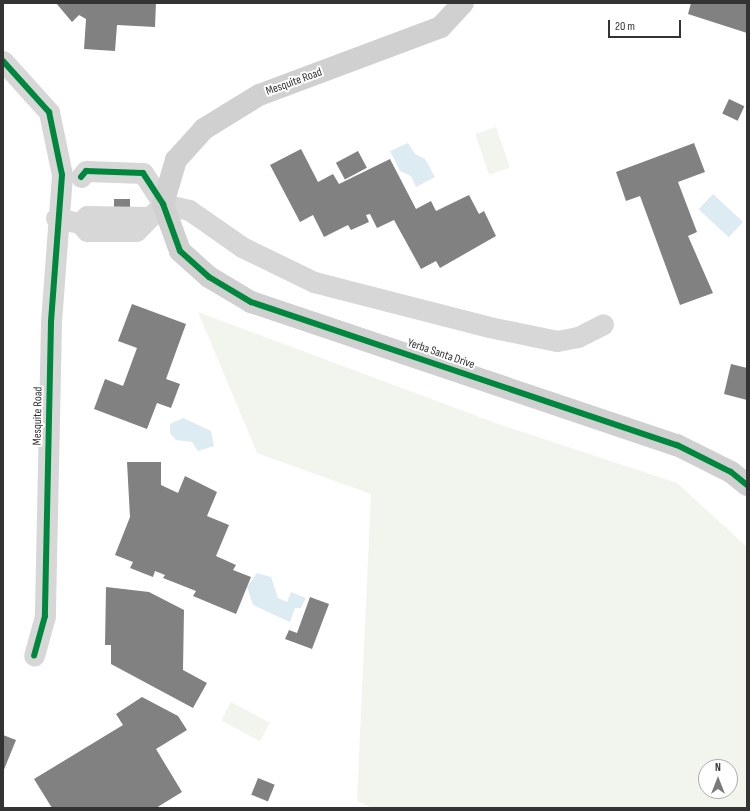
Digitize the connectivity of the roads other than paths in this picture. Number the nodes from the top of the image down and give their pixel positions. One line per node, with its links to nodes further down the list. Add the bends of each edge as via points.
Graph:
1 (463, 3): 4 (street, Mesquite Road, via 441,27 259,95 204,129 176,160)
2 (3, 61): 3 (street, via 49,112)
3 (71, 176): 4 (street, via 86,171 143,173); 5 (street, Mesquite Road)
4 (156, 210): 5 (street, via 87,216 80,223); 6 (street, via 188,210 242,247 314,282 489,327 557,341 578,337); 7 (street, Yerba Santa Drive, via 180,251 209,277 251,302 677,445)
5 (56, 218): 8 (street, Mesquite Road, via 46,616)
6 (603, 324)
7 (747, 485)
8 (34, 656)

